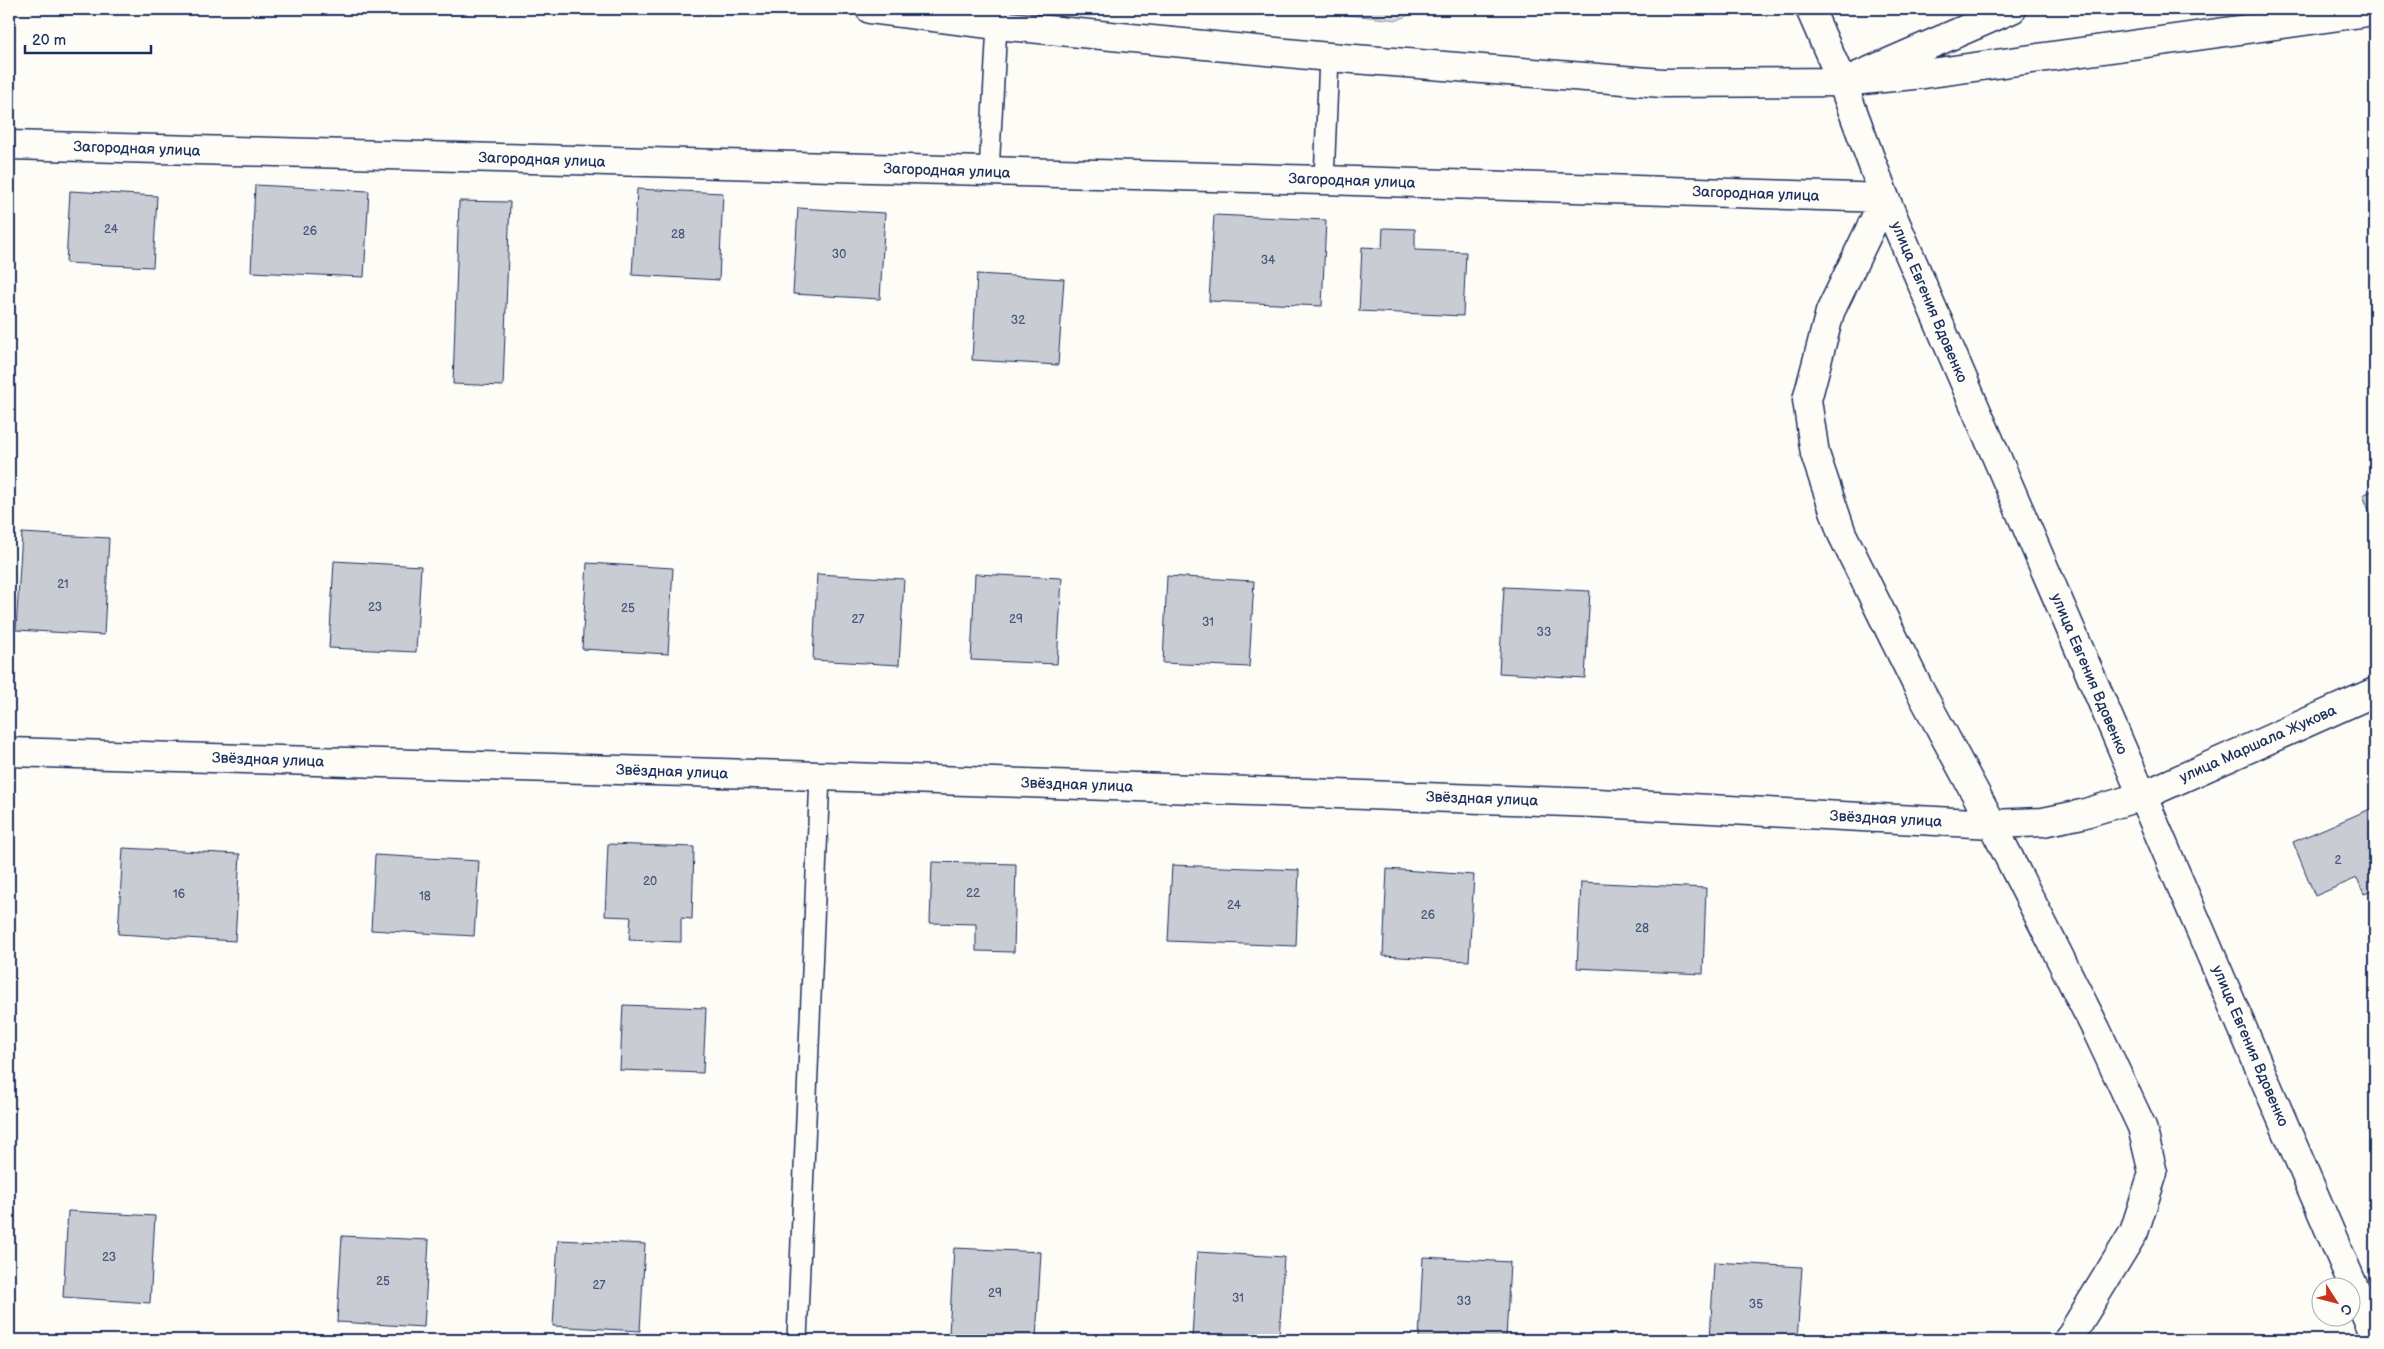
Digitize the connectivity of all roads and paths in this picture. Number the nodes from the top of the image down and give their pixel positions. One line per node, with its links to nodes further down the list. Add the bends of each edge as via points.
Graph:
1 (870, 9): 5 (street)
2 (1810, 9): 7 (street, улица Евгения Вдовенко)
3 (2012, 9): 7 (street)
4 (2375, 11): 7 (street)
5 (997, 25): 6 (street); 9 (lane)
6 (1329, 57): 7 (street, via 1662,83); 10 (lane)
7 (1842, 82): 11 (street, улица Евгения Вдовенко)
8 (9, 146): 9 (street, Загородная улица)
9 (989, 172): 10 (street, Загородная улица)
10 (1324, 180): 11 (street, Загородная улица)
11 (1885, 198): 15 (street, улица Евгения Вдовенко); 16 (street, via 1830,312 1807,400 1815,454 1842,534)
12 (2375, 692): 15 (street, улица Маршала Жукова)
13 (9, 752): 14 (street, Звёздная улица)
14 (820, 776): 16 (street, Звёздная улица, via 1597,803); 18 (lane)
15 (2142, 796): 16 (street, Звёздная улица, via 2043,822); 17 (street, улица Евгения Вдовенко)
16 (1992, 824): 19 (street, via 2142,1127 2153,1173 2134,1232)
17 (2375, 1336)
18 (797, 1340)
19 (2068, 1340)

